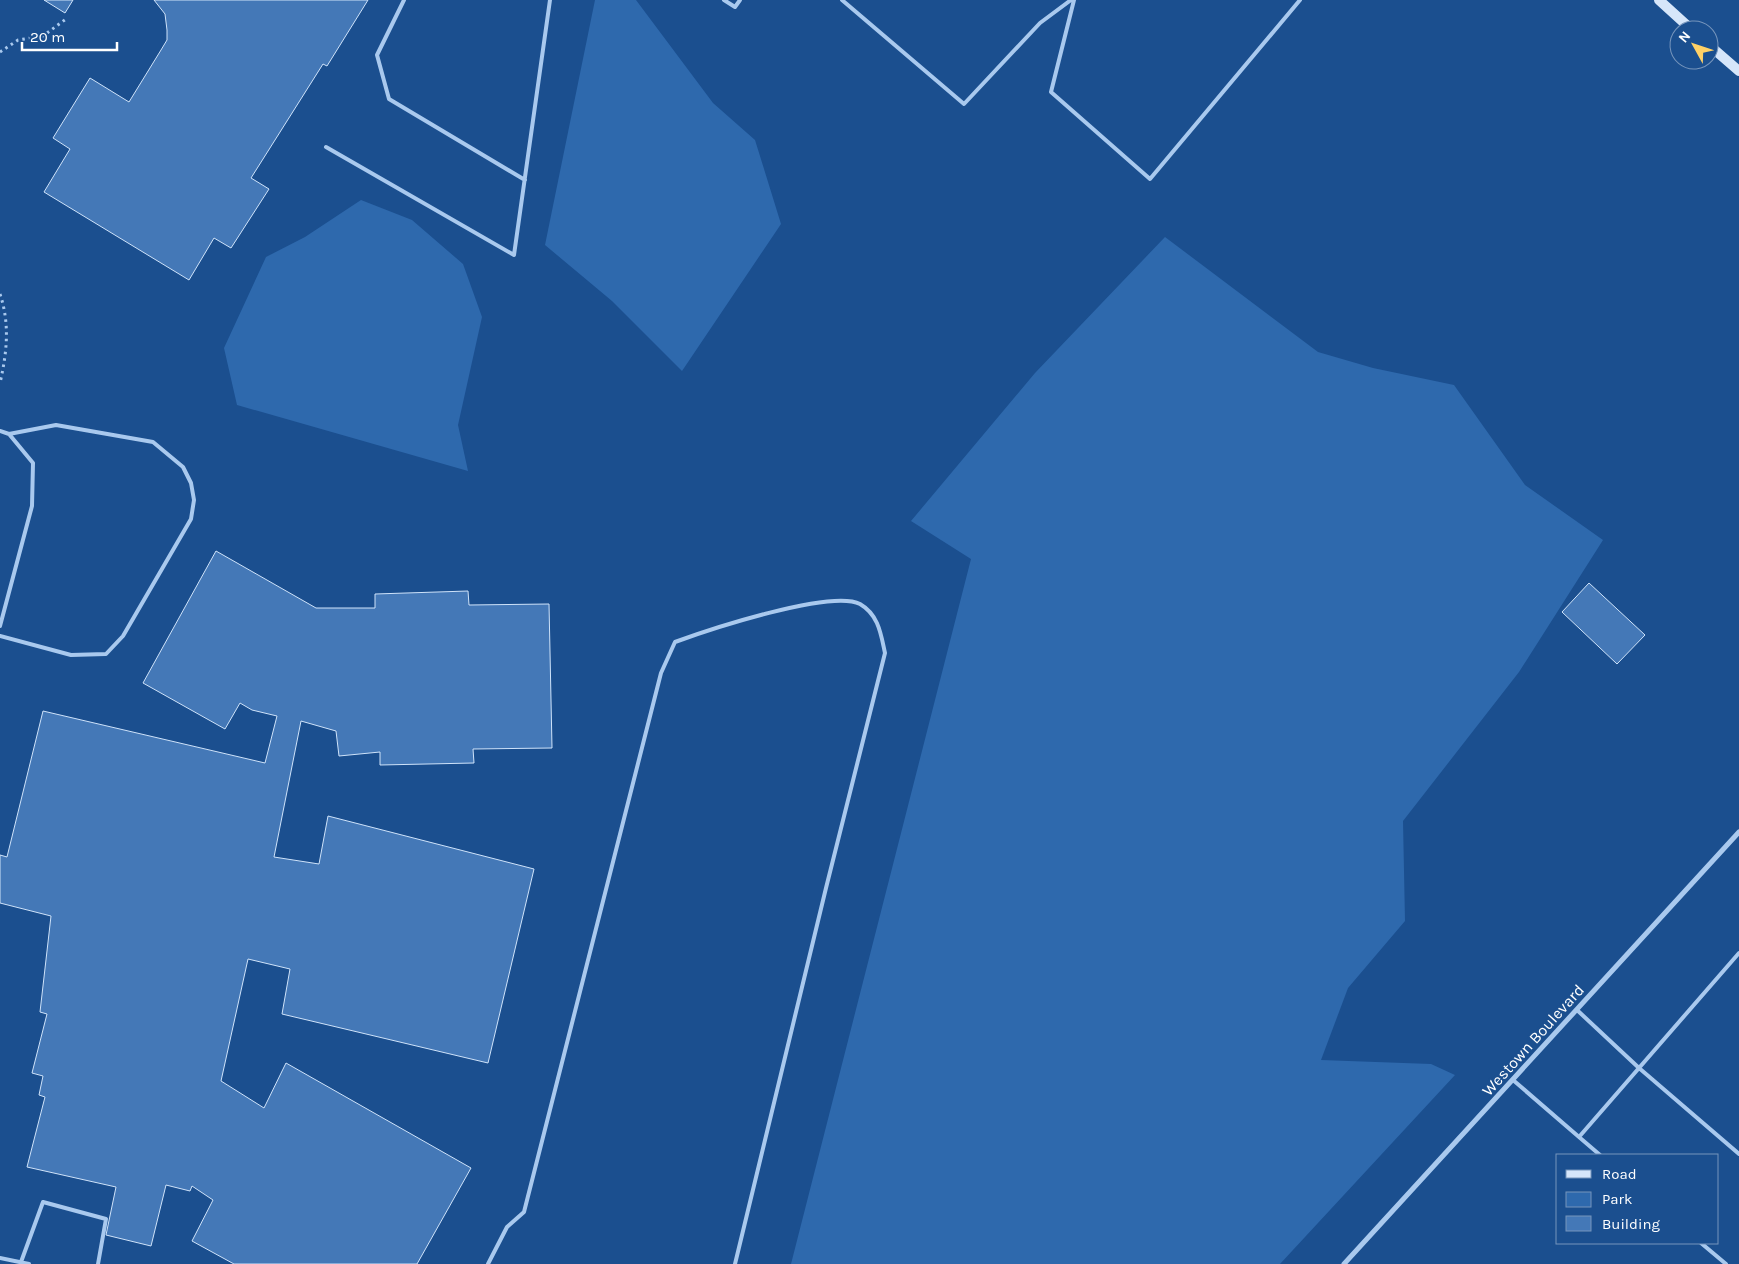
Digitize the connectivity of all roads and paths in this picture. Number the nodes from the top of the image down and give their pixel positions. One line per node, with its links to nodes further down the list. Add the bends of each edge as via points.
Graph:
1 (404, 0): 16 (lane, via 378,55 389,99)
2 (550, 0): 16 (lane)
3 (724, 0): 4 (lane, via 735,7)
4 (740, 0)
5 (842, 0): 6 (lane, via 964,104 1040,23)
6 (1071, 0)
7 (1074, 0): 8 (lane, via 1051,92 1150,179)
8 (1300, 0)
9 (1658, 0): 11 (street)
10 (66, 18): 12 (path, via 43,36 18,40)
11 (1681, 20)
12 (0, 52)
13 (1719, 54): 14 (street)
14 (1739, 71)
15 (326, 147): 16 (lane, via 514,255)
16 (525, 180)
17 (0, 294): 18 (path, via 6,312 7,350)
18 (0, 383)
19 (0, 431): 20 (lane)
20 (9, 434): 21 (lane, via 33,463 32,506); 22 (lane, via 56,425 153,442 183,467 191,483 194,500 191,519 148,596 123,636 106,654 71,655)
21 (0, 626)
22 (0, 636)
23 (1739, 832): 25 (street, Westown Boulevard)
24 (1739, 953): 26 (lane)
25 (1577, 1010): 26 (lane); 27 (street, Westown Boulevard)
26 (1640, 1068): 28 (lane); 30 (lane)
27 (1513, 1080): 28 (lane); 38 (street, Westown Boulevard)
28 (1579, 1137): 29 (lane)
29 (1599, 1154)
30 (1739, 1154)
31 (1702, 1244): 39 (lane)
32 (0, 1258): 33 (lane)
33 (21, 1262): 34 (lane); 35 (lane, via 43,1202 106,1219)
34 (29, 1264)
35 (98, 1264)
36 (488, 1264): 37 (lane, via 507,1227 524,1212 661,673 675,642 710,629 824,600 860,604 879,623 885,653)
37 (735, 1264)
38 (1344, 1264)
39 (1726, 1264)

